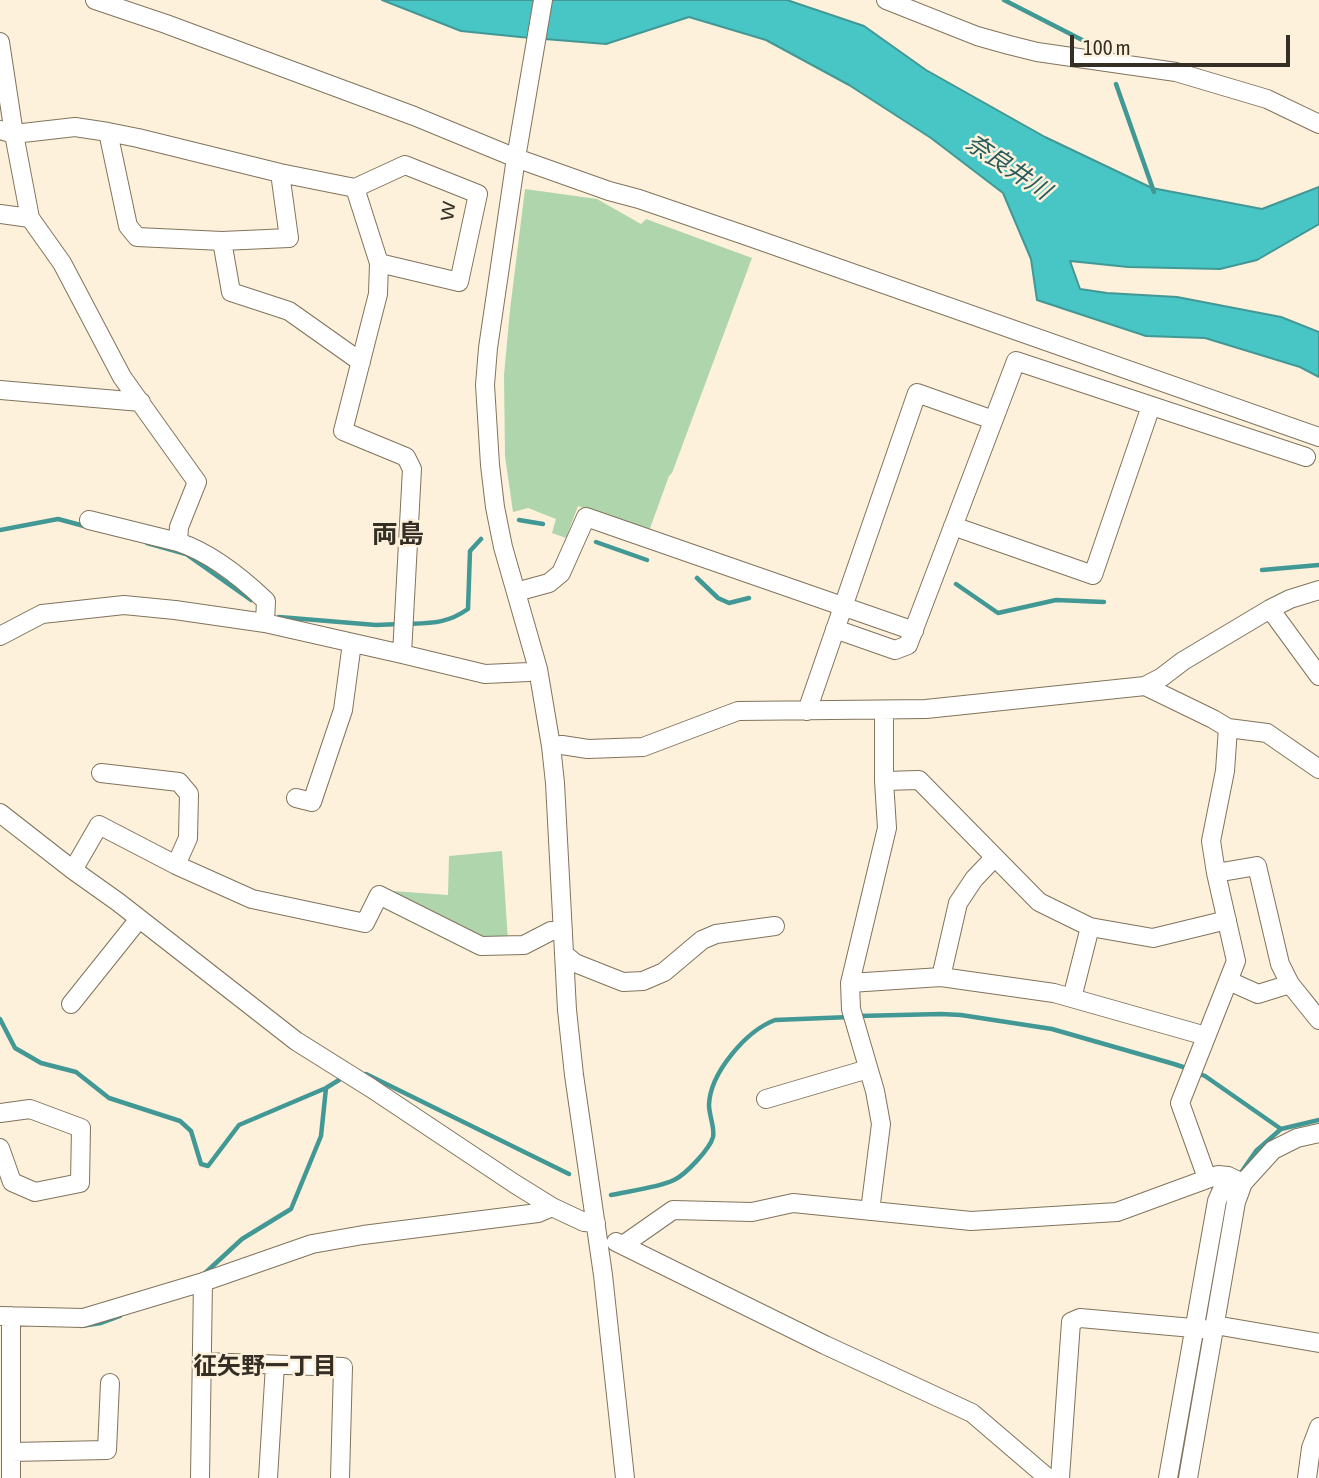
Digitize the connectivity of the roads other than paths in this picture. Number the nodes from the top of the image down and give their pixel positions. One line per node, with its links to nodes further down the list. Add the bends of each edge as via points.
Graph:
1 (95, 0): 8 (street)
2 (543, 0): 8 (street)
3 (886, 0): 5 (street, via 976,36 1037,52 1176,72 1267,99)
4 (0, 44): 6 (street)
5 (1319, 124)
6 (7, 132): 7 (street, via 75,127); 12 (street)
7 (108, 132): 9 (street); 13 (street, via 128,226 137,237)
8 (517, 153): 20 (street, via 609,191); 26 (street, via 485,385 495,507)
9 (280, 173): 10 (street); 13 (street, via 289,238)
10 (355, 188): 14 (street); 14 (street, ｗ, via 405,165 478,194 458,282)
11 (0, 214): 12 (street)
12 (30, 218): 17 (street, via 62,263 122,377)
13 (222, 241): 15 (street, via 231,292 289,311)
14 (379, 264): 15 (street, via 378,294)
15 (361, 362): 34 (street, via 343,431 406,457 412,470)
16 (0, 390): 17 (street)
17 (141, 402): 24 (street, via 197,482)
18 (1151, 406): 19 (street, via 1016,361); 21 (street); 23 (street, via 1093,575)
19 (993, 420): 23 (street); 27 (street, via 917,393)
20 (1319, 438)
21 (1306, 457)
22 (89, 520): 24 (street)
23 (953, 526): 31 (street)
24 (178, 542): 29 (street, via 196,548 259,594 266,601)
25 (1319, 590): 28 (street)
26 (516, 592): 27 (street, via 549,583 561,573 586,517); 35 (street)
27 (843, 607): 30 (street); 31 (street)
28 (1270, 609): 36 (street); 37 (street)
29 (265, 623): 32 (street, via 124,605 42,614); 33 (street)
30 (835, 629): 31 (street, via 895,650 908,645); 38 (street)
31 (914, 631)
32 (0, 636)
33 (352, 643): 34 (street); 45 (street, via 343,710 313,802)
34 (402, 654): 35 (street, via 485,674)
35 (538, 669): 41 (street)
36 (1319, 676)
37 (1145, 686): 39 (street); 40 (street)
38 (807, 710): 39 (street); 41 (street, via 738,711 643,747)
39 (884, 710): 44 (street)
40 (1227, 728): 42 (street, via 1267,733); 50 (street, via 1211,841)
41 (551, 746): 55 (street)
42 (1319, 769)
43 (102, 772): 48 (street, via 179,782 189,794 188,838)
44 (884, 781): 47 (street, via 919,780); 59 (street, via 887,828)
45 (296, 798)
46 (0, 813): 49 (street)
47 (995, 857): 54 (street, via 1039,902); 57 (street, via 958,903)
48 (176, 865): 49 (street, via 99,825); 55 (street, via 252,899 365,923 379,895 481,946 524,944 551,930)
49 (73, 870): 51 (street)
50 (1216, 873): 52 (street); 60 (street, via 1256,866 1280,964)
51 (139, 919): 62 (street); 72 (street, via 296,1041)
52 (1227, 920): 54 (street, via 1153,938); 58 (street, via 1236,961)
53 (775, 926): 56 (street, via 716,934 664,972 643,981 623,982)
54 (1090, 927): 61 (street)
55 (563, 931): 56 (street)
56 (564, 954): 74 (street, via 574,1075)
57 (941, 977): 59 (street); 61 (street)
58 (1228, 981): 60 (street, via 1258,994); 64 (street)
59 (850, 983): 65 (street, via 851,1009)
60 (1290, 984): 63 (street)
61 (1072, 998): 64 (street)
62 (71, 1004)
63 (1319, 1020)
64 (1206, 1036): 70 (street, via 1180,1103)
65 (868, 1069): 66 (street); 73 (street, via 881,1124)
66 (765, 1099)
67 (0, 1113): 69 (street, via 30,1109 81,1128 80,1183 35,1192 12,1182)
68 (1319, 1133): 71 (street, via 1273,1150)
69 (0, 1148)
70 (1207, 1178): 71 (street, via 1218,1175); 73 (street, via 1117,1212 971,1221)
71 (1236, 1180): 78 (street, via 1236,1202)
72 (552, 1207): 74 (street); 76 (street, via 538,1213 312,1244)
73 (870, 1210): 75 (street, via 793,1203 752,1212 673,1209)
74 (597, 1231): 75 (street); 89 (street)
75 (623, 1245): 90 (street, via 972,1413)
76 (203, 1282): 77 (street, via 83,1318); 80 (street)
77 (5, 1316): 84 (street)
78 (1206, 1329): 79 (street); 91 (street, via 1080,1318 1071,1322); 92 (street); 93 (street)
79 (1319, 1343)
80 (202, 1362): 81 (street); 86 (street)
81 (275, 1365): 87 (street); 88 (street, via 343,1367)
82 (110, 1383): 84 (street, via 107,1450)
83 (1319, 1427): 94 (street)
84 (11, 1452): 85 (street)
85 (11, 1478)
86 (200, 1478)
87 (268, 1478)
88 (340, 1478)
89 (625, 1478)
90 (1048, 1478)
91 (1060, 1478)
92 (1168, 1478)
93 (1188, 1478)
94 (1307, 1478)

